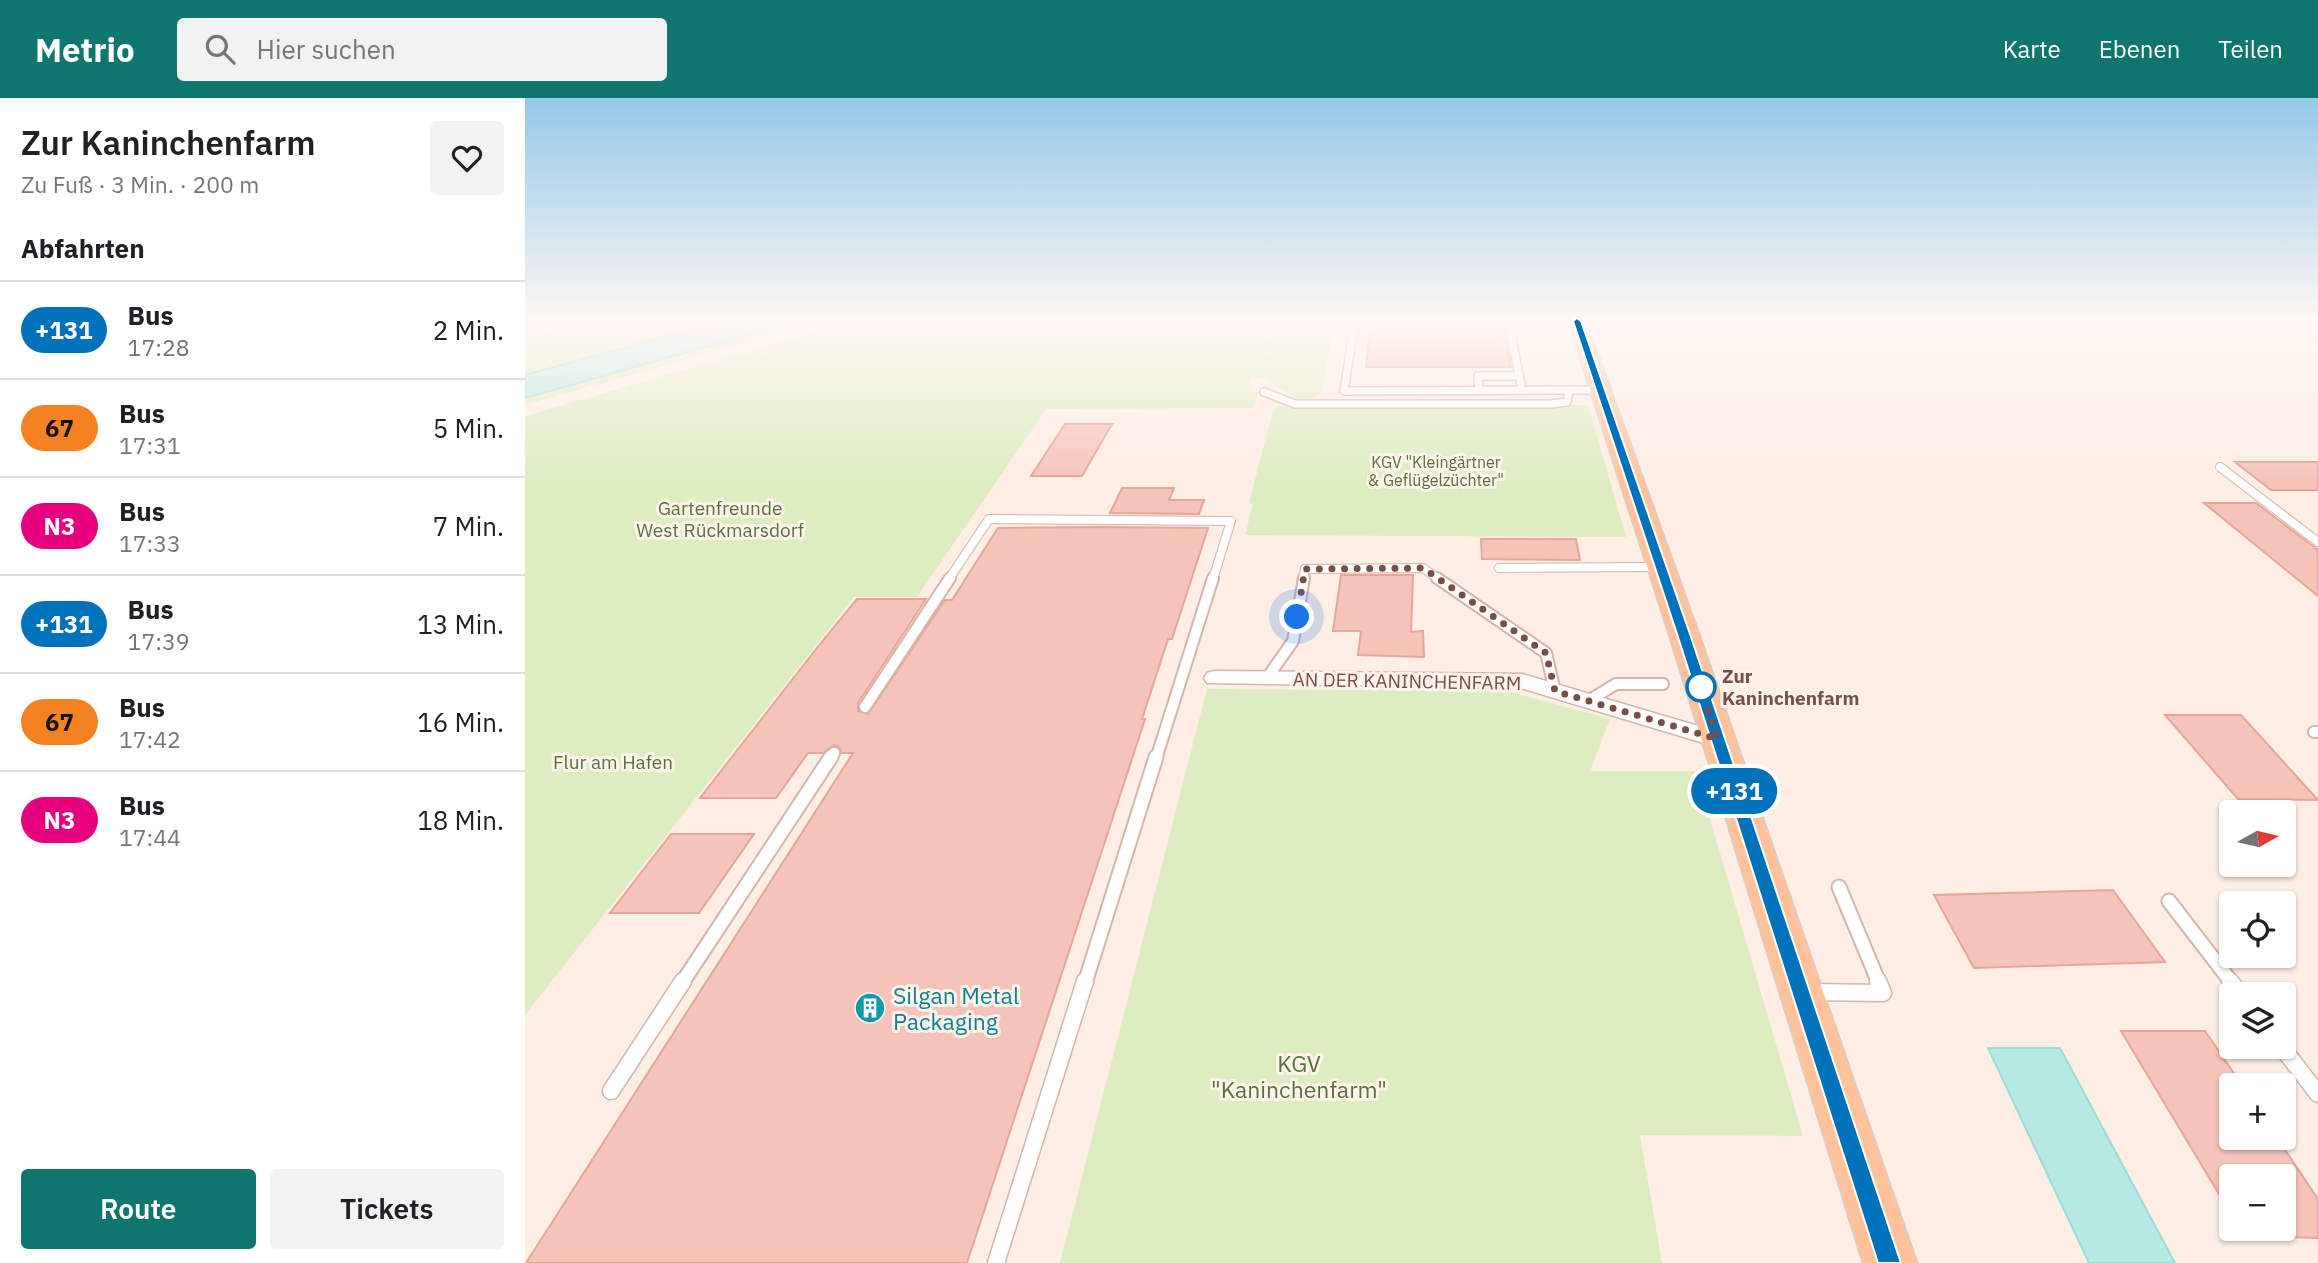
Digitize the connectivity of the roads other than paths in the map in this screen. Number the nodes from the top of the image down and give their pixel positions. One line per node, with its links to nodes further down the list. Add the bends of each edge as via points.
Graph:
1 (1346, 375): 4 (lane, via 1344,391)
2 (1595, 375): 7 (main road)
3 (1519, 376): 4 (lane, via 1478,376); 5 (lane)
4 (1479, 390): 5 (lane)
5 (1522, 390): 6 (lane)
6 (1569, 390): 7 (lane); 8 (lane, via 1567,402 1550,404 1295,404)
7 (1600, 390): 11 (main road)
8 (1264, 392)
9 (2220, 467): 10 (lane)
10 (2318, 541)
11 (1660, 567): 12 (lane); 19 (main road)
12 (1499, 568)
13 (1214, 678): 14 (street, AN DER KANINCHENFARM)
14 (1267, 678): 16 (street, AN DER KANINCHENFARM, via 1522,681); 16 (lane, via 1293,641 1305,569 1423,568 1546,653)
15 (1663, 684): 17 (lane, via 1616,684)
16 (1555, 691): 17 (street, AN DER KANINCHENFARM)
17 (1588, 701): 19 (street, AN DER KANINCHENFARM)
18 (865, 707): 28 (lane, via 989,519 1231,521)
19 (1717, 739): 24 (main road)
20 (834, 753): 26 (lane)
21 (1839, 887): 24 (lane, via 1883,993)
22 (2169, 901): 23 (lane)
23 (2231, 982)
24 (1799, 992): 29 (main road)
25 (2291, 1059): 27 (lane)
26 (611, 1091)
27 (2318, 1094)
28 (996, 1263)
29 (1889, 1263)

